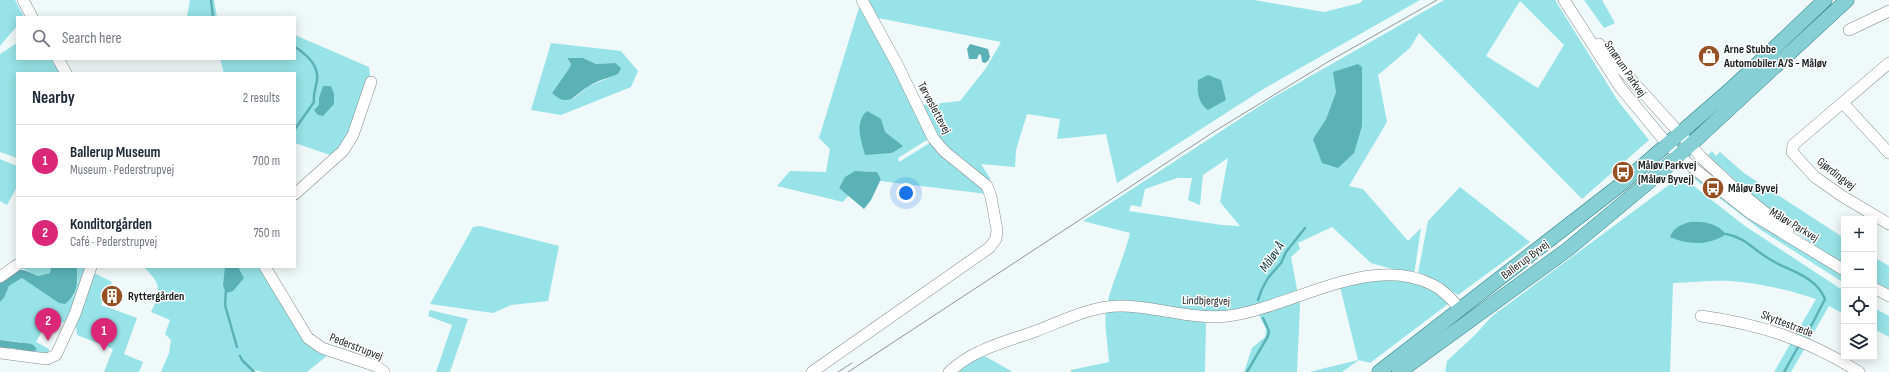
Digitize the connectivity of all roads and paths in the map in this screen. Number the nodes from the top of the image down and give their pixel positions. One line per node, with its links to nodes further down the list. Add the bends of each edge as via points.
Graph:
1 (23, 0): 7 (street)
2 (862, 0): 32 (street, Tørveslettevej, via 933,138 944,151 987,186 997,230 996,239 989,248)
3 (1825, 0): 14 (main road)
4 (1847, 0): 15 (main road)
5 (1565, 2): 14 (street, Smørum Parkvej, via 1625,74); 14 (street, Smørum Parkvej, via 1636,107)
6 (1889, 11): 8 (street)
7 (31, 16)
8 (1849, 30)
9 (59, 60): 11 (street)
10 (1889, 63): 13 (street, Gjørdingvej)
11 (65, 72)
12 (371, 82): 18 (street, via 353,135 344,151)
13 (1843, 103): 16 (street); 19 (street, Gjørdingvej, via 1792,145 1792,152 1820,181)
14 (1674, 140): 15 (street, Måløv Parkvej); 17 (street, Måløv Parkvej); 28 (main road, Ballerup Byvej, via 1558,234)
15 (1691, 146): 17 (main road, Ballerup Byvej); 20 (street, Måløv Parkvej, via 1730,184)
16 (1889, 154)
17 (1680, 156): 20 (street, Måløv Parkvej, via 1750,213); 35 (main road, Ballerup Byvej, via 1567,250)
18 (296, 193)
19 (1889, 224)
20 (1820, 256): 24 (street, Måløv Parkvej)
21 (16, 266): 25 (street)
22 (91, 268): 30 (street, via 75,314 56,355 47,359)
23 (266, 268): 31 (street, Pederstrupvej, via 308,338 322,348 376,366)
24 (1841, 268)
25 (0, 277)
26 (1877, 290): 27 (street)
27 (1889, 296)
28 (1460, 308): 33 (street, Lindbjergvej, via 1447,294 1433,285 1417,278 1395,274 1358,277 1259,309 1228,316 1190,316 1134,306 1105,307 979,352); 34 (main road, Ballerup Byvej)
29 (1701, 316): 36 (street, Skyttestræde, via 1737,321 1772,330 1840,359)
30 (0, 353)
31 (384, 372)
32 (812, 372)
33 (949, 372)
34 (1379, 372)
35 (1399, 372)
36 (1859, 372)

